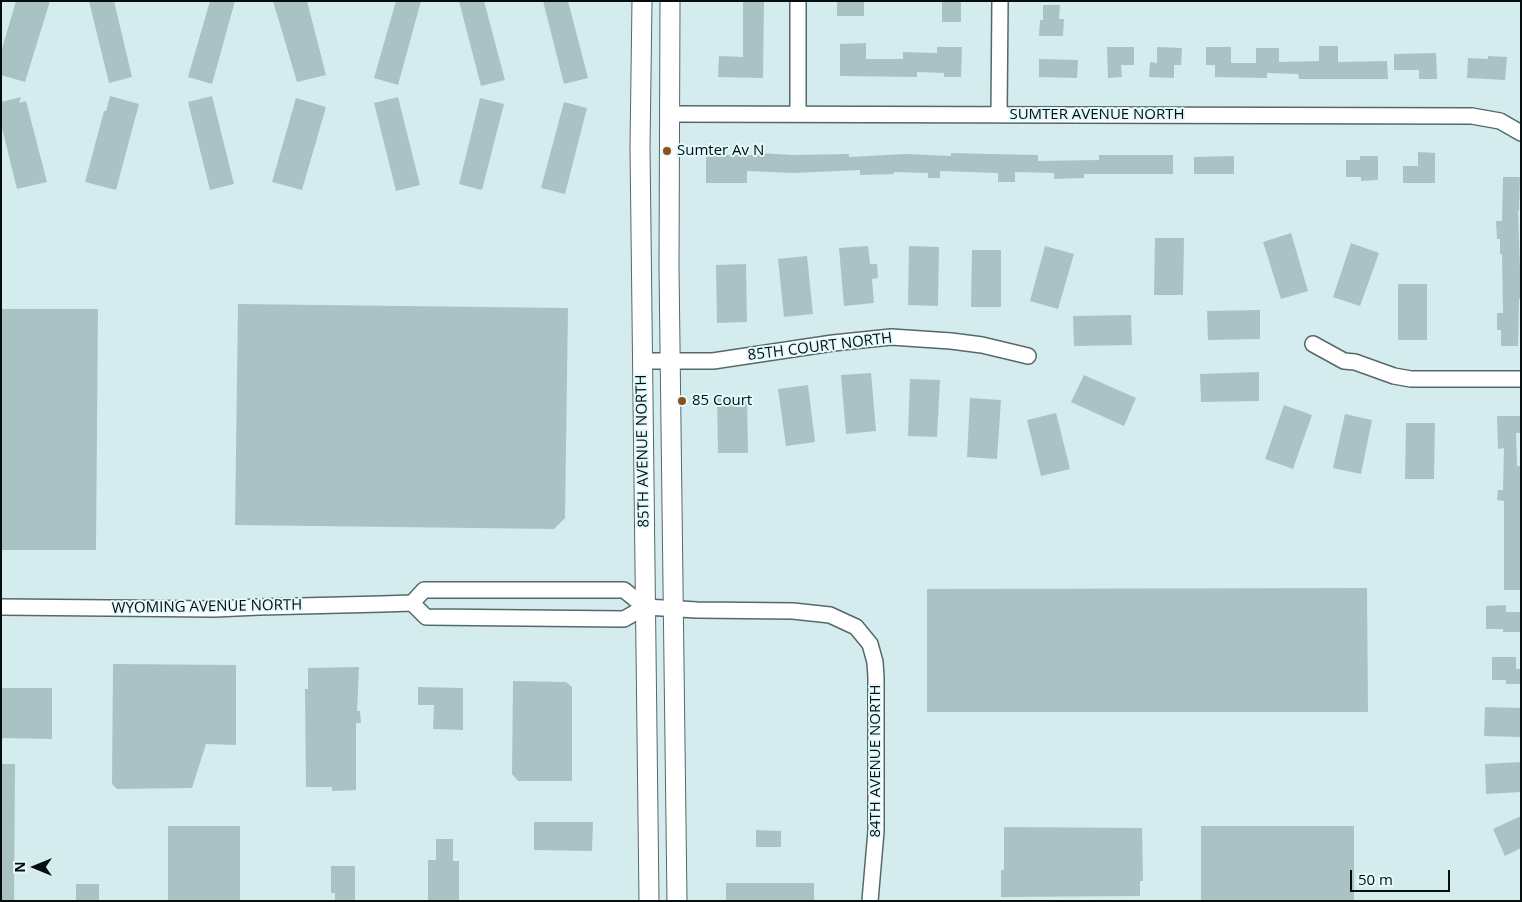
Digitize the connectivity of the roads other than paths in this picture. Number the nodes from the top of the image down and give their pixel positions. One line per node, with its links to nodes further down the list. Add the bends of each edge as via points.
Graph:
1 (642, 1): 11 (main road, 85TH AVENUE NORTH)
2 (670, 1): 5 (main road, 85TH AVENUE NORTH)
3 (798, 1): 6 (street)
4 (1000, 1): 7 (street)
5 (669, 114): 6 (street, SUMTER AVENUE NORTH); 12 (main road, 85TH AVENUE NORTH)
6 (798, 114): 7 (street, SUMTER AVENUE NORTH)
7 (999, 114): 8 (street, SUMTER AVENUE NORTH, via 1472,116 1500,121)
8 (1521, 132)
9 (1313, 344): 13 (street, via 1344,361 1411,379)
10 (1028, 356): 12 (street, 85TH COURT NORTH, via 982,345 891,337 713,361)
11 (642, 361): 12 (street, 85TH COURT NORTH); 16 (main road, 85TH AVENUE NORTH)
12 (671, 361): 17 (main road, 85TH AVENUE NORTH)
13 (1521, 379)
14 (412, 603): 15 (street, WYOMING AVENUE NORTH, via 215,609); 16 (street, via 426,617 624,619); 16 (street, via 424,590 624,590)
15 (1, 607)
16 (645, 607): 17 (street); 18 (main road, 85TH AVENUE NORTH)
17 (673, 609): 19 (main road, 85TH AVENUE NORTH); 20 (street, 84TH AVENUE NORTH, via 793,611 830,615 856,627 870,644 876,677 876,831)
18 (648, 901)
19 (677, 901)
20 (870, 901)

